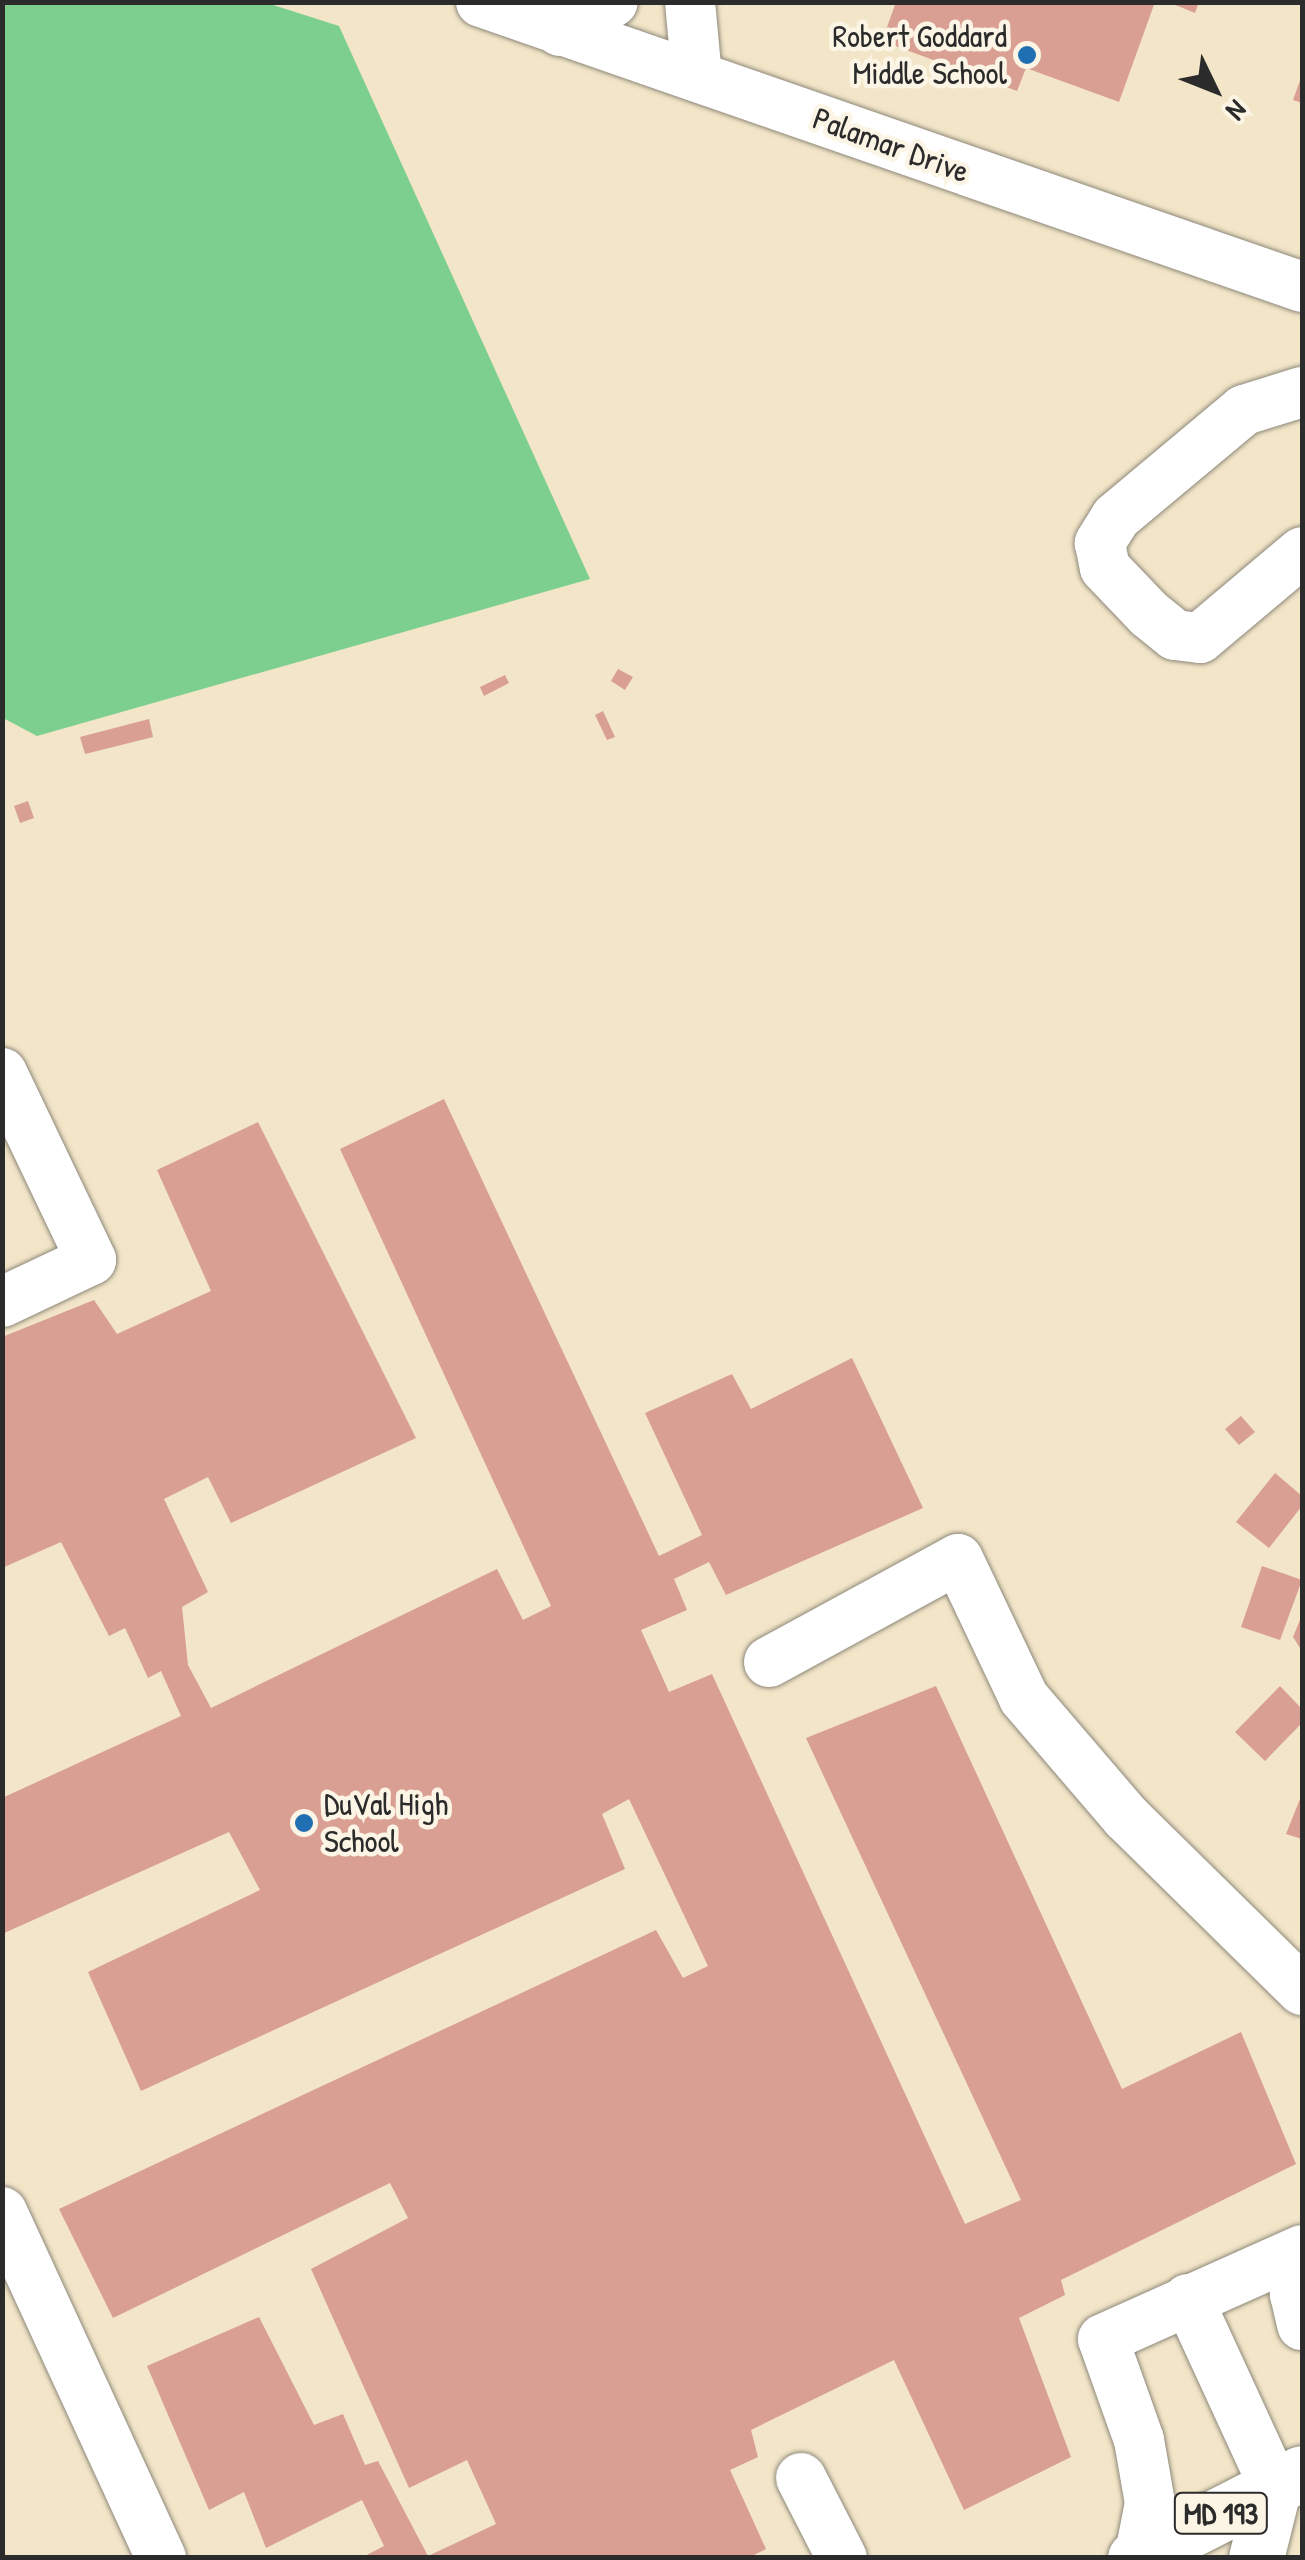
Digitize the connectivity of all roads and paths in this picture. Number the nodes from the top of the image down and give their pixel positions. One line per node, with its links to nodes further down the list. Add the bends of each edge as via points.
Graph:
1 (481, 2): 4 (street, Palamar Drive)
2 (613, 2): 4 (street)
3 (690, 2): 5 (street)
4 (560, 31): 5 (street, Palamar Drive)
5 (697, 77): 6 (street, Palamar Drive)
6 (1302, 286)
7 (1302, 392): 8 (street, via 1244,410 1116,517 1100,543 1105,568 1149,614 1175,635 1200,638)
8 (1302, 552)
9 (2, 1073): 10 (street, via 92,1260)
10 (2, 1302)
11 (769, 1662): 12 (street, via 958,1559 1024,1698 1126,1817)
12 (1302, 1990)
13 (2, 2212): 21 (street)
14 (1302, 2250): 16 (street)
15 (1302, 2265): 17 (street, via 1295,2294)
16 (1188, 2300): 19 (street); 20 (street, via 1103,2339 1139,2440 1150,2503)
17 (1302, 2325)
18 (801, 2478): 22 (street)
19 (1288, 2479): 20 (main road, MD 193); 23 (main road)
20 (1137, 2556)
21 (161, 2558)
22 (842, 2558)
23 (1256, 2558)

